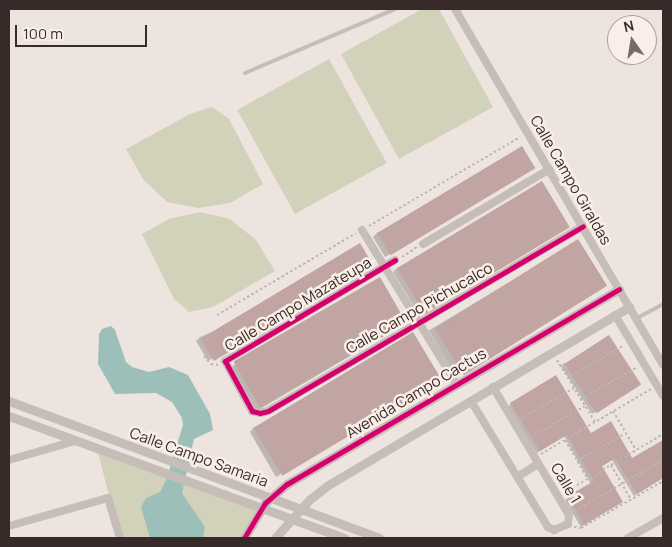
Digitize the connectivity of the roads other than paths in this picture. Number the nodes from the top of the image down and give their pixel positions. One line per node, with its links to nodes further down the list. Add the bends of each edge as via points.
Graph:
1 (395, 9): 3 (lane)
2 (455, 9): 4 (street, Calle Campo Giraldas)
3 (245, 73)
4 (550, 169): 5 (street, Calle Campo Giraldas); 7 (street)
5 (583, 226): 10 (street, Calle Campo Giraldas); 15 (street, Calle Campo Pichucalco)
6 (362, 230): 9 (street)
7 (422, 244)
8 (396, 260): 9 (street, Calle Campo Mazateupa)
9 (385, 267): 15 (street); 22 (street, Calle Campo Mazateupa, via 227,360 225,365 252,411)
10 (618, 290): 12 (street, Calle Campo Giraldas); 17 (street, Avenida Campo Cactus)
11 (663, 304): 14 (lane)
12 (629, 307): 13 (street); 14 (street, Calle Campo Giraldas)
13 (615, 316): 18 (street); 19 (street)
14 (636, 318): 16 (street, Calle Campo Giraldas)
15 (419, 323): 17 (street); 22 (street, Calle Campo Pichucalco)
16 (663, 365)
17 (456, 383): 28 (street, Avenida Campo Cactus, via 287,484)
18 (493, 388): 21 (street); 26 (street, Calle 1)
19 (663, 396)
20 (9, 401): 28 (street, Calle Campo Samaria)
21 (471, 401): 27 (street, Calle 1); 30 (street, via 328,485)
22 (268, 411)
23 (9, 416): 24 (street, Calle Campo Samaria)
24 (75, 441): 25 (street); 29 (street, Calle Campo Samaria)
25 (9, 460)
26 (536, 461): 27 (street); 27 (street, Calle 1, via 569,515 568,524 554,530 548,527)
27 (517, 477)
28 (270, 498): 29 (street, Avenida Campo Cactus); 30 (street, Calle Campo Samaria)
29 (261, 508): 32 (street, Calle Campo Samaria); 35 (street, Avenida Campo Cactus)
30 (300, 509): 32 (street); 38 (street, Calle Campo Samaria)
31 (663, 518): 39 (street)
32 (292, 519): 36 (street); 37 (street, Calle Campo Samaria)
33 (9, 526): 34 (street, via 108,498)
34 (120, 538)
35 (244, 538)
36 (275, 538)
37 (345, 538)
38 (379, 538)
39 (628, 538)

